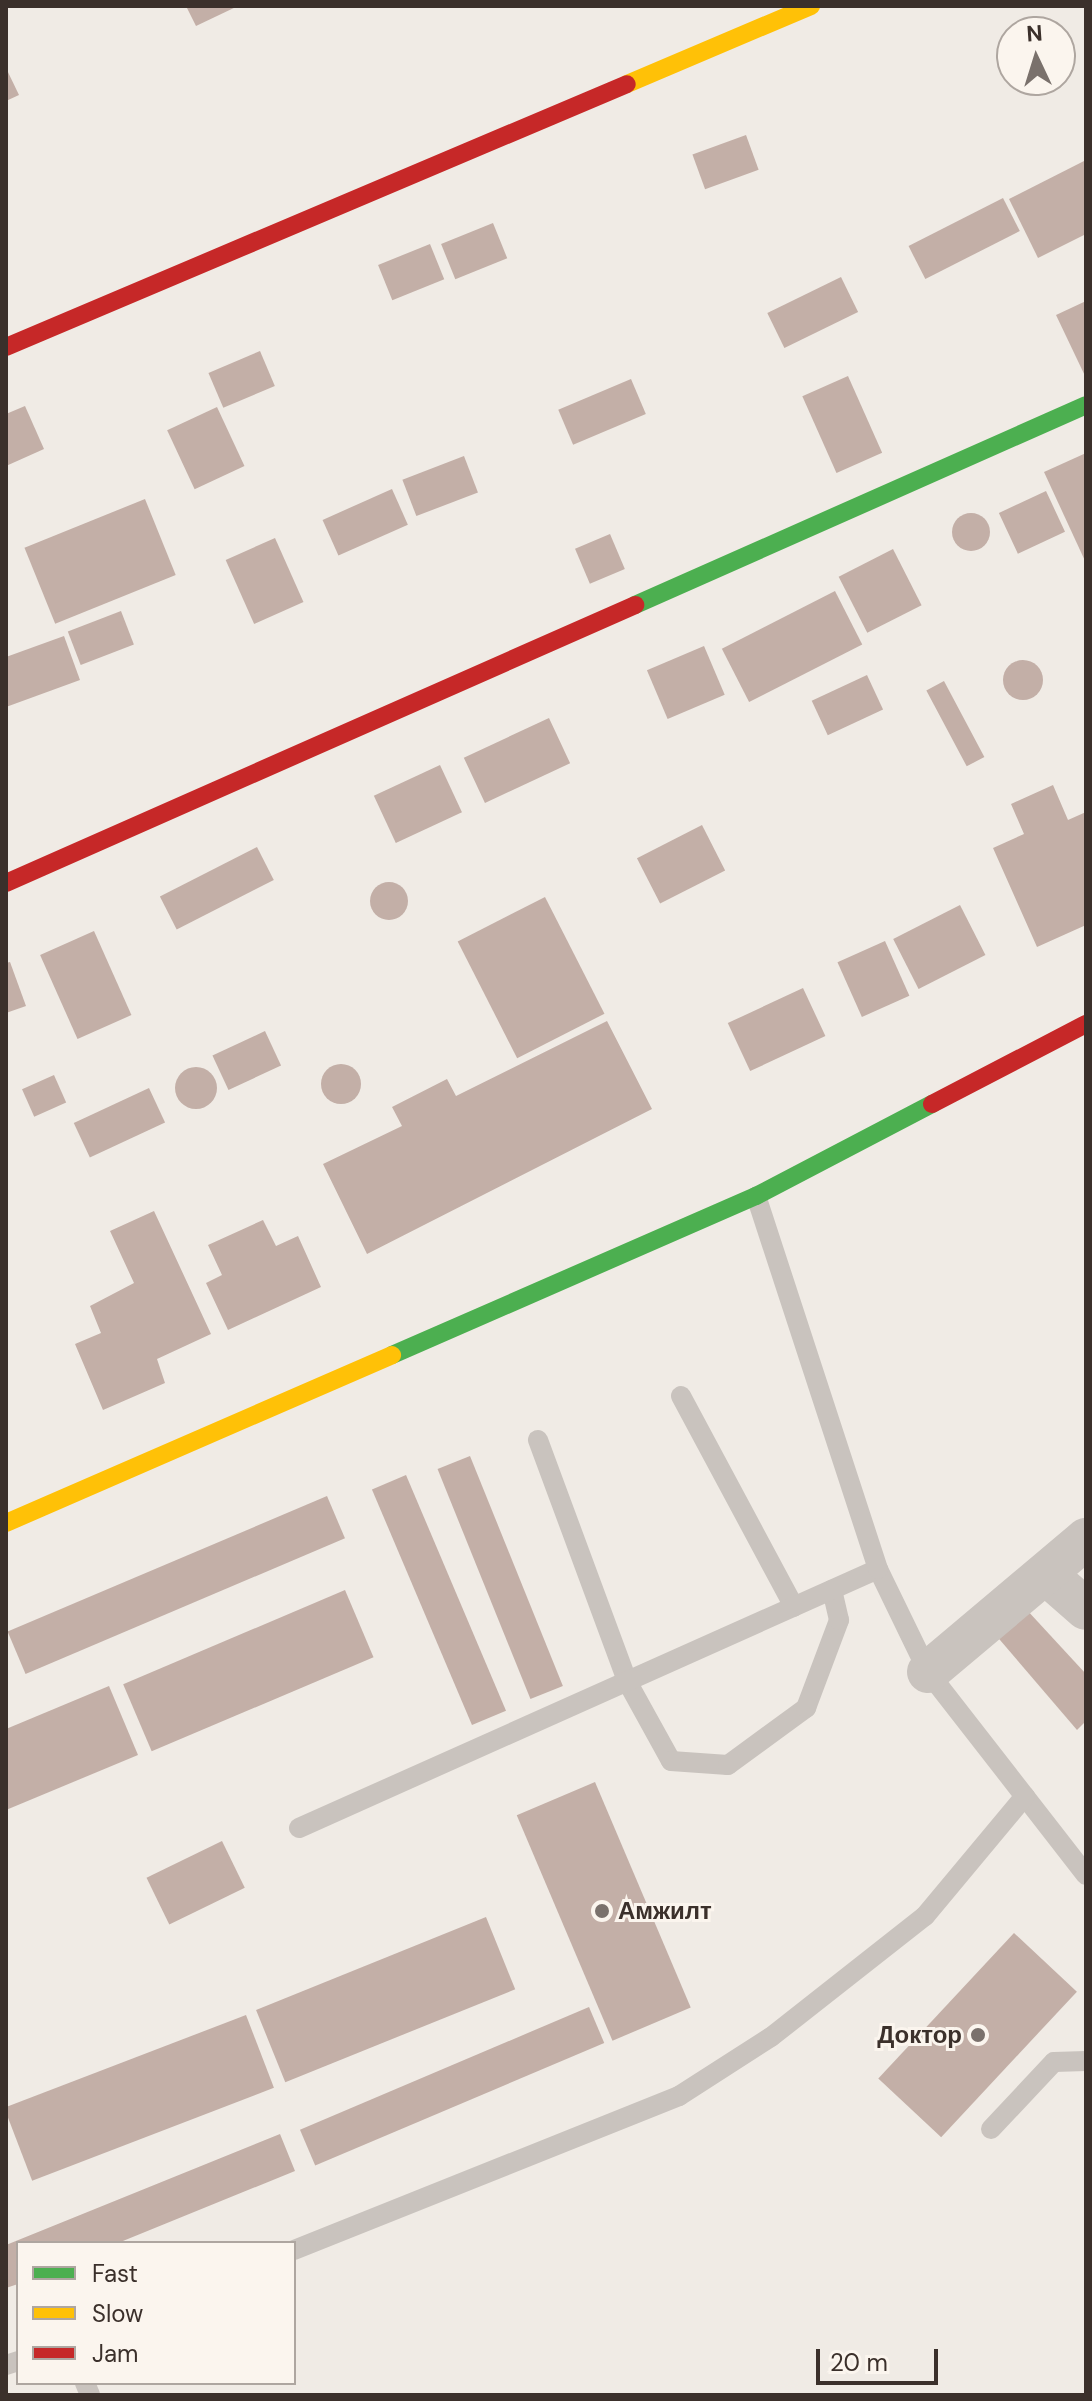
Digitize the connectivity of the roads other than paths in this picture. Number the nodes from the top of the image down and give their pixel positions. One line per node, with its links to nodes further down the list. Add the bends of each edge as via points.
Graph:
1 (811, 6): 2 (street)
2 (6, 347)
3 (1086, 405): 4 (street)
4 (6, 883)
5 (1086, 1024): 6 (street)
6 (756, 1196): 9 (street); 11 (lane)
7 (681, 1396): 14 (lane)
8 (538, 1440): 17 (lane)
9 (6, 1523)
10 (1086, 1539): 12 (street)
11 (878, 1569): 13 (lane); 16 (lane)
12 (1048, 1576): 15 (street); 16 (street)
13 (832, 1590): 14 (lane); 17 (lane, via 839,1620 806,1708 728,1765 671,1761)
14 (794, 1607): 17 (lane)
15 (1086, 1609)
16 (928, 1672): 18 (lane)
17 (628, 1683): 19 (lane)
18 (1025, 1796): 20 (lane); 23 (lane, via 925,1916 771,2037 679,2096)
19 (299, 1828)
20 (1086, 1875)
21 (1086, 2061): 22 (lane, via 1054,2062)
22 (991, 2129)
23 (296, 2249)

